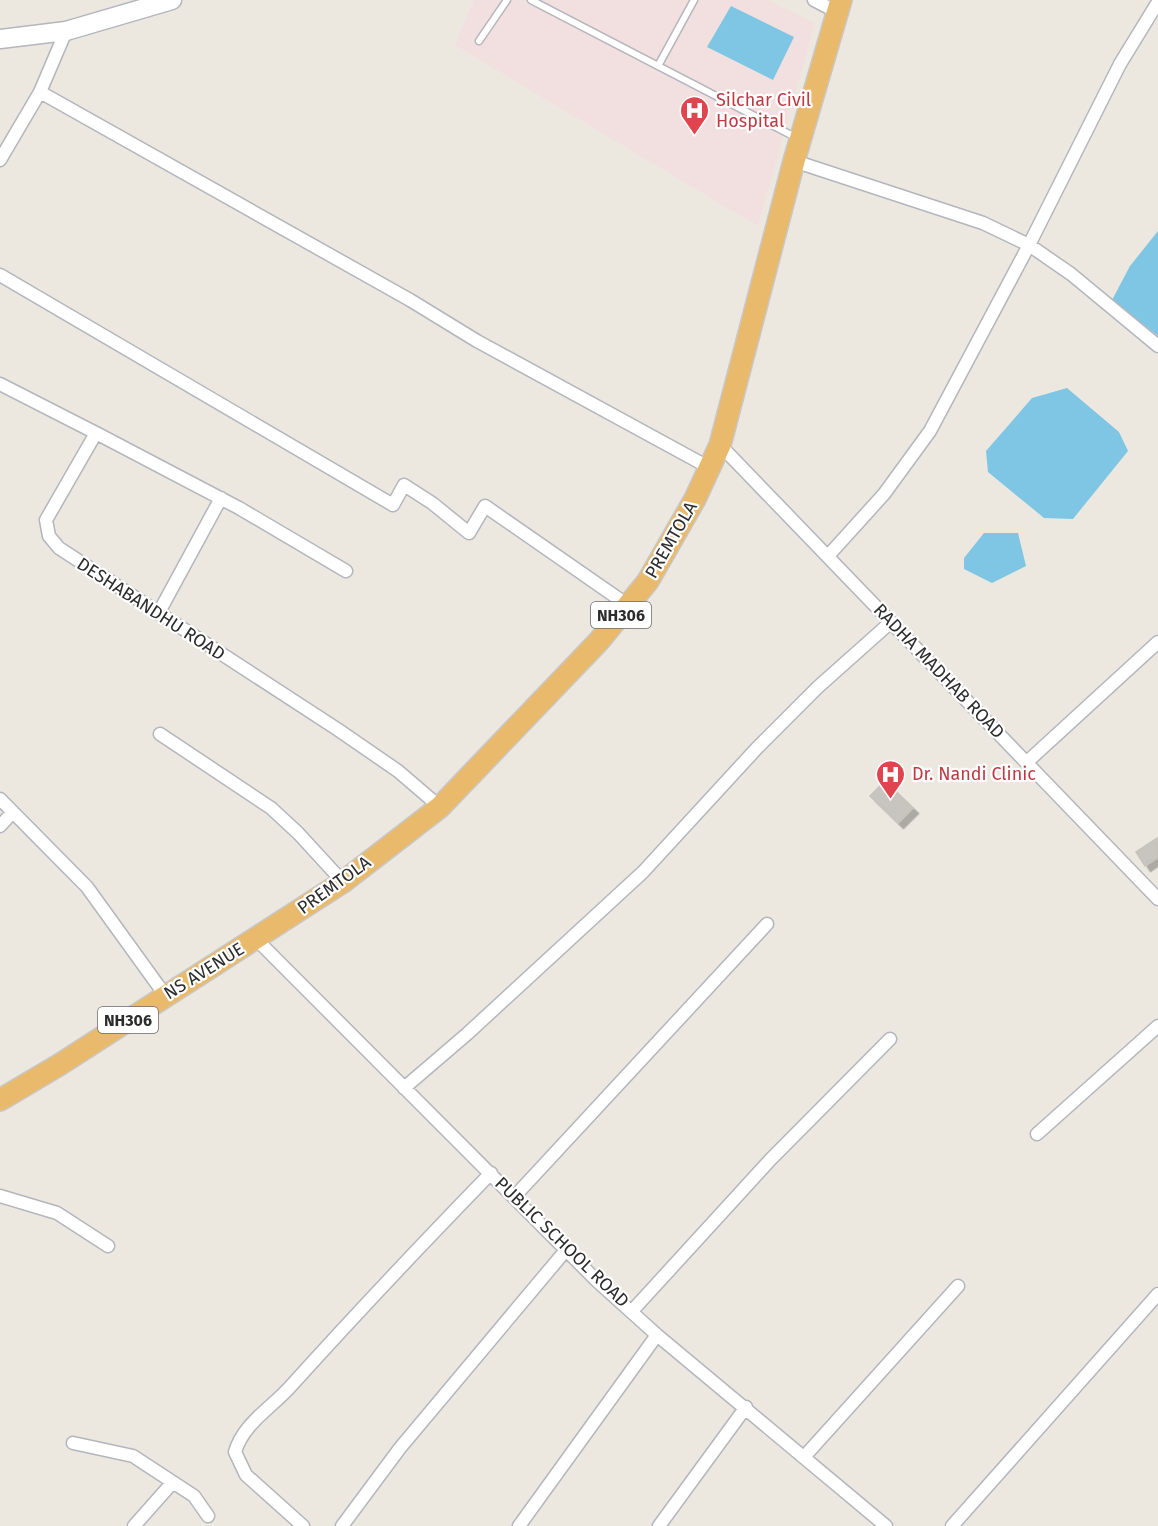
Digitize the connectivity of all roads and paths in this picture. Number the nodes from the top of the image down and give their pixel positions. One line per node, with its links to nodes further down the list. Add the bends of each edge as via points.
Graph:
1 (172, 0): 8 (main road)
2 (507, 0): 10 (lane)
3 (531, 0): 11 (lane)
4 (694, 0): 11 (lane)
5 (814, 0): 7 (street)
6 (1158, 2): 16 (street, via 1120,64)
7 (839, 6): 13 (highway, NH306)
8 (66, 31): 9 (main road); 12 (street)
9 (0, 39)
10 (479, 41)
11 (658, 66): 13 (lane)
12 (40, 92): 14 (street); 22 (street, via 477,341)
13 (800, 140): 15 (highway, NH306)
14 (0, 160)
15 (794, 161): 16 (street, via 983,223); 21 (highway, PREMTOLA / NH306)
16 (1029, 245): 18 (street, via 1071,274); 24 (street, via 930,431 884,494)
17 (0, 275): 26 (street, via 393,505 404,485 469,533 485,507)
18 (1158, 346)
19 (0, 384): 20 (street)
20 (96, 433): 23 (street); 27 (street, DESHABANDHU ROAD, via 49,511 45,528 59,548)
21 (720, 444): 22 (highway, PREMTOLA / NH306); 24 (street, RADHA MADHAB ROAD)
22 (710, 468): 26 (highway, PREMTOLA / NH306, via 665,552)
23 (221, 498): 25 (street); 27 (street)
24 (828, 556): 28 (street, RADHA MADHAB ROAD)
25 (346, 571)
26 (629, 606): 33 (highway, PREMTOLA / NH306)
27 (158, 614): 33 (street, DESHABANDHU ROAD, via 346,735 398,771)
28 (891, 622): 31 (street, RADHA MADHAB ROAD); 43 (street, via 757,748 627,888)
29 (1158, 642): 31 (street)
30 (160, 734): 36 (street, via 271,808)
31 (1027, 762): 37 (street, RADHA MADHAB ROAD)
32 (0, 799): 34 (street)
33 (440, 807): 36 (highway, PREMTOLA / NH306)
34 (13, 812): 35 (street); 40 (street, via 87,887)
35 (0, 826)
36 (343, 882): 39 (highway, PREMTOLA / NH306)
37 (1158, 899)
38 (767, 924): 48 (street)
39 (256, 939): 40 (highway, NS AVENUE / NH306); 43 (street, PUBLIC SCHOOL ROAD)
40 (165, 995): 44 (highway, NS AVENUE / NH306)
41 (1158, 1026): 45 (street)
42 (890, 1039): 53 (street, via 771,1159)
43 (404, 1088): 46 (street, PUBLIC SCHOOL ROAD)
44 (0, 1100)
45 (1037, 1134)
46 (491, 1173): 48 (street, PUBLIC SCHOOL ROAD); 61 (street, via 242,1434 235,1452 246,1475)
47 (0, 1196): 49 (street, via 57,1213)
48 (515, 1196): 50 (street, PUBLIC SCHOOL ROAD)
49 (108, 1246)
50 (566, 1250): 53 (street, PUBLIC SCHOOL ROAD); 62 (street, via 400,1448)
51 (958, 1286): 57 (street)
52 (1158, 1294): 66 (street)
53 (632, 1311): 54 (street, PUBLIC SCHOOL ROAD)
54 (657, 1335): 55 (street, PUBLIC SCHOOL ROAD); 63 (street)
55 (746, 1407): 57 (street, PUBLIC SCHOOL ROAD); 64 (street)
56 (73, 1443): 58 (street, via 133,1456)
57 (804, 1456): 65 (street, PUBLIC SCHOOL ROAD)
58 (173, 1482): 59 (street, via 194,1496); 60 (street)
59 (208, 1516)
60 (134, 1526)
61 (303, 1526)
62 (342, 1526)
63 (519, 1526)
64 (659, 1526)
65 (886, 1526)
66 (952, 1526)

